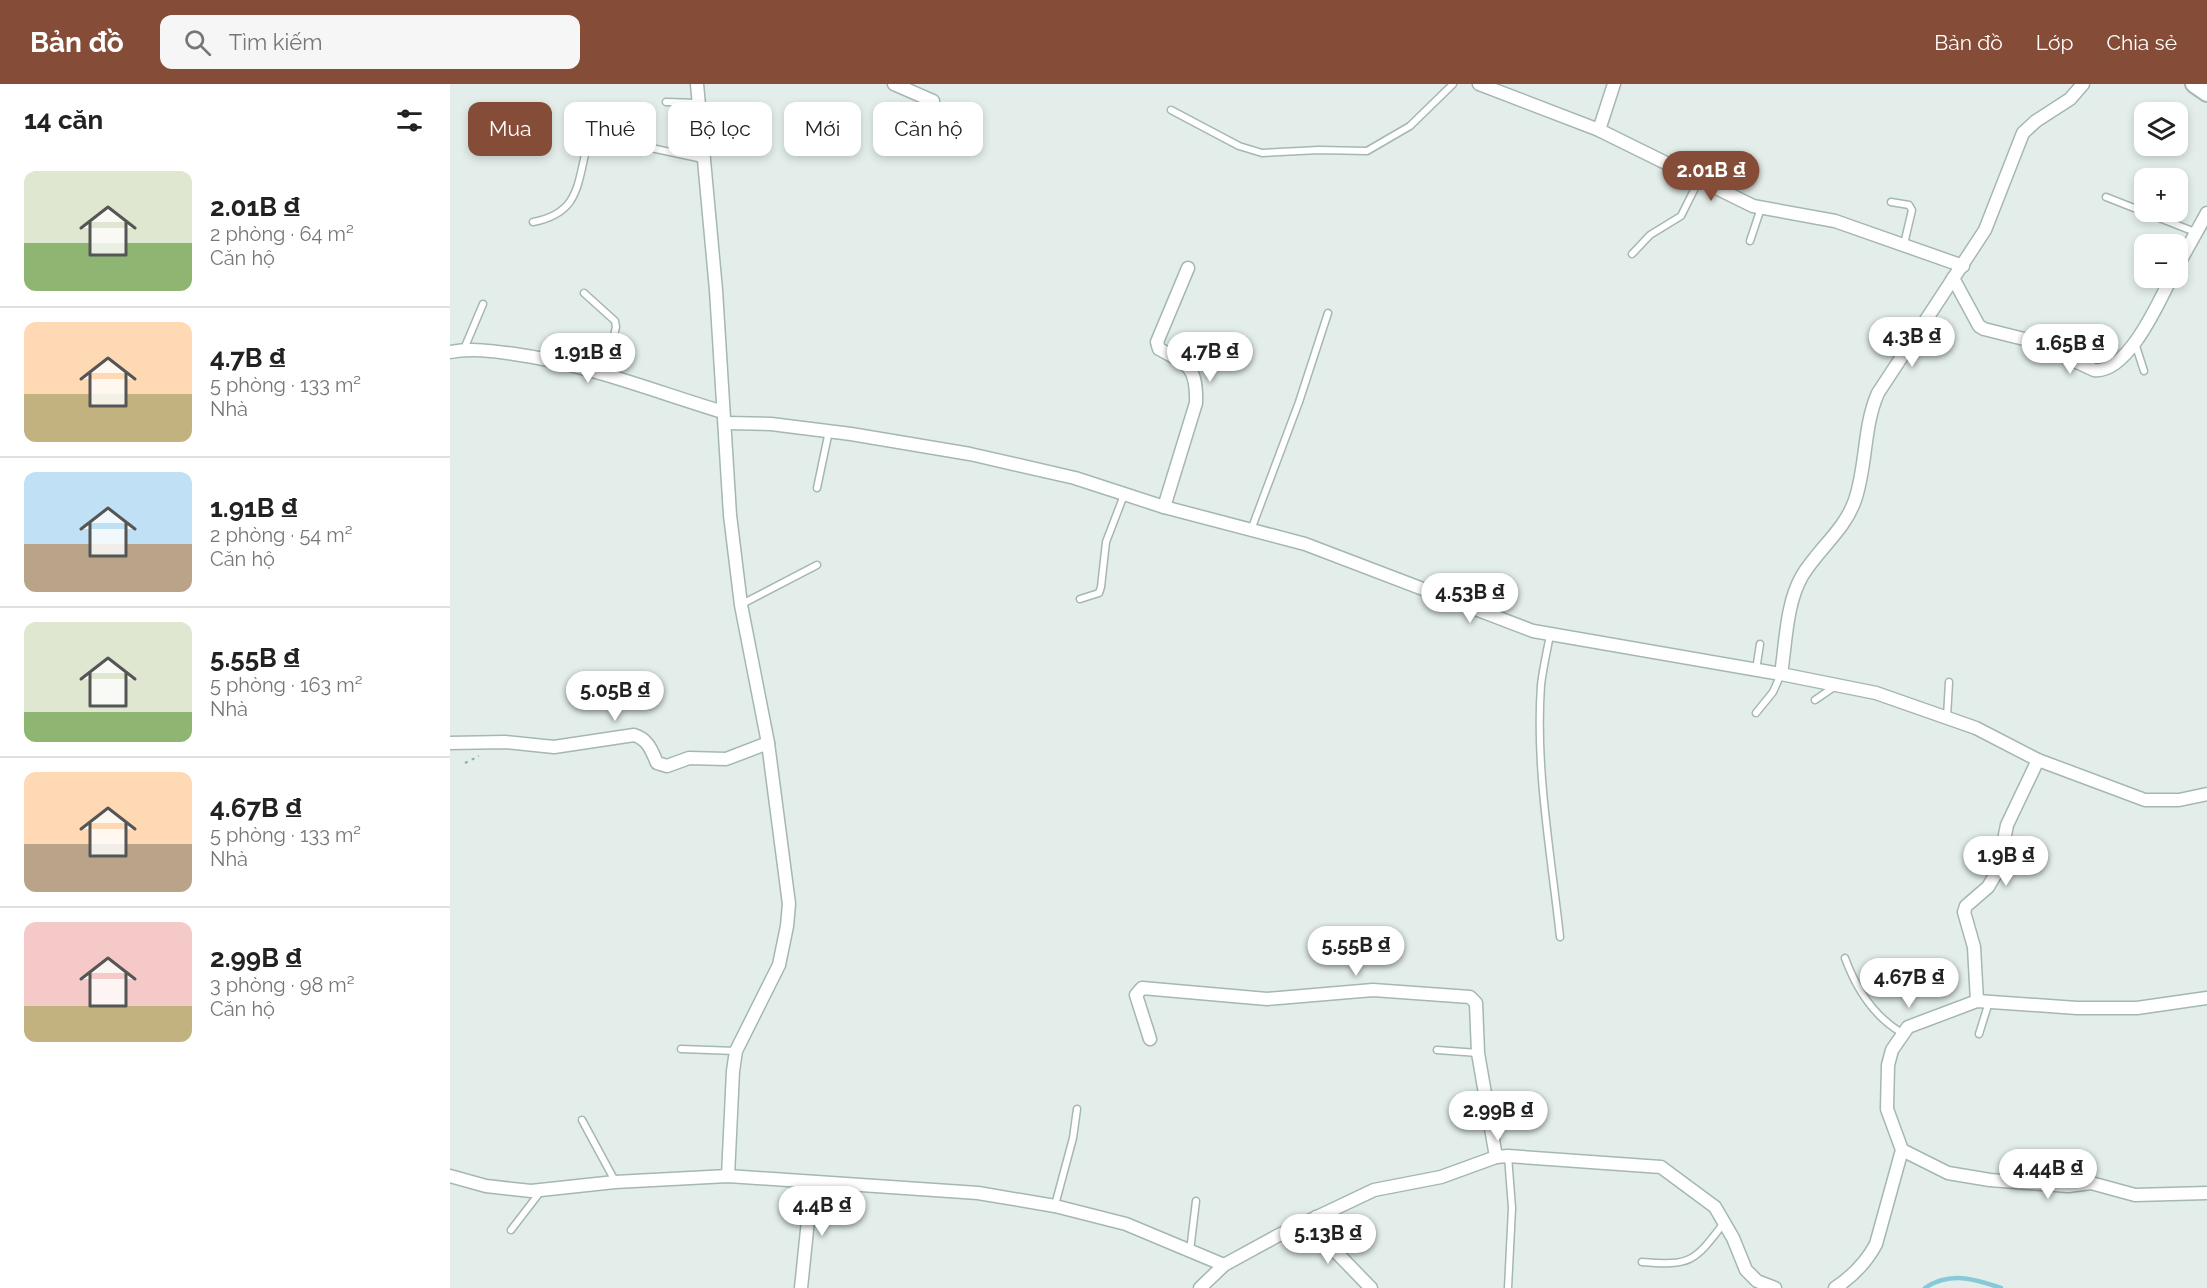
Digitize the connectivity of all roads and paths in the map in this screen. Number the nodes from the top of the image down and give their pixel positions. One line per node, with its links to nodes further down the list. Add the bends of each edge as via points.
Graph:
1 (697, 84): 10 (street)
2 (894, 84): 9 (street)
3 (1453, 84): 11 (lane, via 1410,126 1367,151 1262,153 1239,146)
4 (1479, 84): 12 (street)
5 (1614, 84): 12 (street)
6 (2084, 84): 26 (street, via 2023,134 1985,230)
7 (2194, 84): 8 (street)
8 (2207, 93)
9 (933, 101)
10 (697, 102)
11 (1171, 110)
12 (1599, 130): 15 (street)
13 (703, 156): 14 (street)
14 (703, 159): 20 (lane, via 599,137 592,139 572,200 549,219); 38 (street)
15 (1699, 180): 18 (street); 25 (lane, via 1681,216 1650,235)
16 (2106, 197): 21 (lane)
17 (1891, 202): 23 (lane, via 1909,205 1912,210)
18 (1761, 208): 22 (lane); 23 (street, via 1835,221)
19 (2207, 213): 21 (street)
20 (532, 222)
21 (2195, 232): 24 (street)
22 (1750, 241)
23 (1904, 244): 26 (street)
24 (2188, 246)
25 (1632, 254)
26 (1963, 266): 28 (street)
27 (1188, 268): 42 (street, via 1156,342 1159,349 1195,373 1196,392)
28 (1953, 278): 33 (street, via 1979,326 2032,342 2094,370 2112,367); 50 (street, via 1878,393 1870,414 1855,500 1842,524 1804,573 1794,594)
29 (2165, 288): 33 (street)
30 (584, 293): 37 (lane, via 615,321)
31 (483, 304): 34 (lane)
32 (1328, 313): 43 (lane)
33 (2135, 342): 36 (lane)
34 (464, 349): 35 (street); 37 (street, via 548,359)
35 (450, 352)
36 (2144, 371)
37 (605, 373): 38 (street)
38 (724, 418): 39 (street); 46 (street)
39 (829, 431): 40 (lane); 41 (street, via 990,458 1075,478)
40 (817, 488)
41 (1124, 495): 42 (street); 45 (lane, via 1106,542 1099,593)
42 (1164, 507): 43 (street)
43 (1250, 530): 47 (street, via 1305,544)
44 (818, 565): 46 (lane)
45 (1080, 599)
46 (741, 605): 56 (street)
47 (1550, 635): 49 (street); 60 (lane, via 1541,684 1542,751)
48 (1760, 645): 49 (lane)
49 (1756, 670): 50 (street)
50 (1781, 674): 52 (street); 54 (lane)
51 (1949, 682): 55 (lane)
52 (1837, 685): 53 (lane); 55 (street, via 1876,693)
53 (1815, 700)
54 (1756, 713)
55 (1947, 717): 58 (street)
56 (768, 742): 57 (street, via 726,759 689,759 667,766 657,763 648,744 634,735 554,747 505,742); 69 (street, via 789,904 787,926 779,965)
57 (450, 743)
58 (2038, 760): 59 (street, via 2145,800 2179,800); 63 (street, via 2007,825 1998,870 1964,912)
59 (2207, 794)
60 (1560, 937)
61 (1845, 957): 64 (lane, via 1868,1002)
62 (2207, 998): 63 (street, via 2127,1008)
63 (1983, 1001): 64 (street, via 1927,1017); 65 (lane)
64 (1902, 1033): 73 (street, via 1892,1050 1886,1091 1887,1108)
65 (1979, 1034)
66 (1150, 1039): 70 (street, via 1136,995 1142,988 1288,999 1373,990 1470,997 1476,1003)
67 (681, 1049): 69 (lane)
68 (1437, 1050): 70 (lane)
69 (736, 1051): 76 (street)
70 (1478, 1053): 74 (street)
71 (1077, 1109): 82 (lane)
72 (582, 1120): 77 (lane)
73 (1902, 1149): 80 (street, via 1948,1173 1990,1180 2028,1185 2091,1184 2135,1195); 95 (street, via 1876,1244 1863,1265)
74 (1502, 1157): 83 (street, via 1441,1178 1374,1190); 84 (street, via 1661,1167 1714,1207); 93 (lane, via 1512,1208)
75 (450, 1176): 79 (street, via 498,1188)
76 (728, 1176): 77 (street); 78 (street)
77 (615, 1182): 79 (street)
78 (812, 1182): 82 (street, via 978,1193); 90 (street)
79 (541, 1190): 85 (lane)
80 (2207, 1194)
81 (1196, 1201): 86 (lane)
82 (1054, 1206): 86 (street, via 1126,1224)
83 (1316, 1217): 88 (street); 92 (street, via 1336,1252)
84 (1724, 1222): 87 (lane, via 1703,1250 1691,1258 1675,1265); 89 (street)
85 (511, 1230)
86 (1190, 1251): 88 (street)
87 (1641, 1262)
88 (1224, 1265): 91 (street)
89 (1753, 1284): 94 (street)
90 (801, 1288)
91 (1200, 1288)
92 (1371, 1288)
93 (1508, 1288)
94 (1776, 1288)
95 (1835, 1288)

